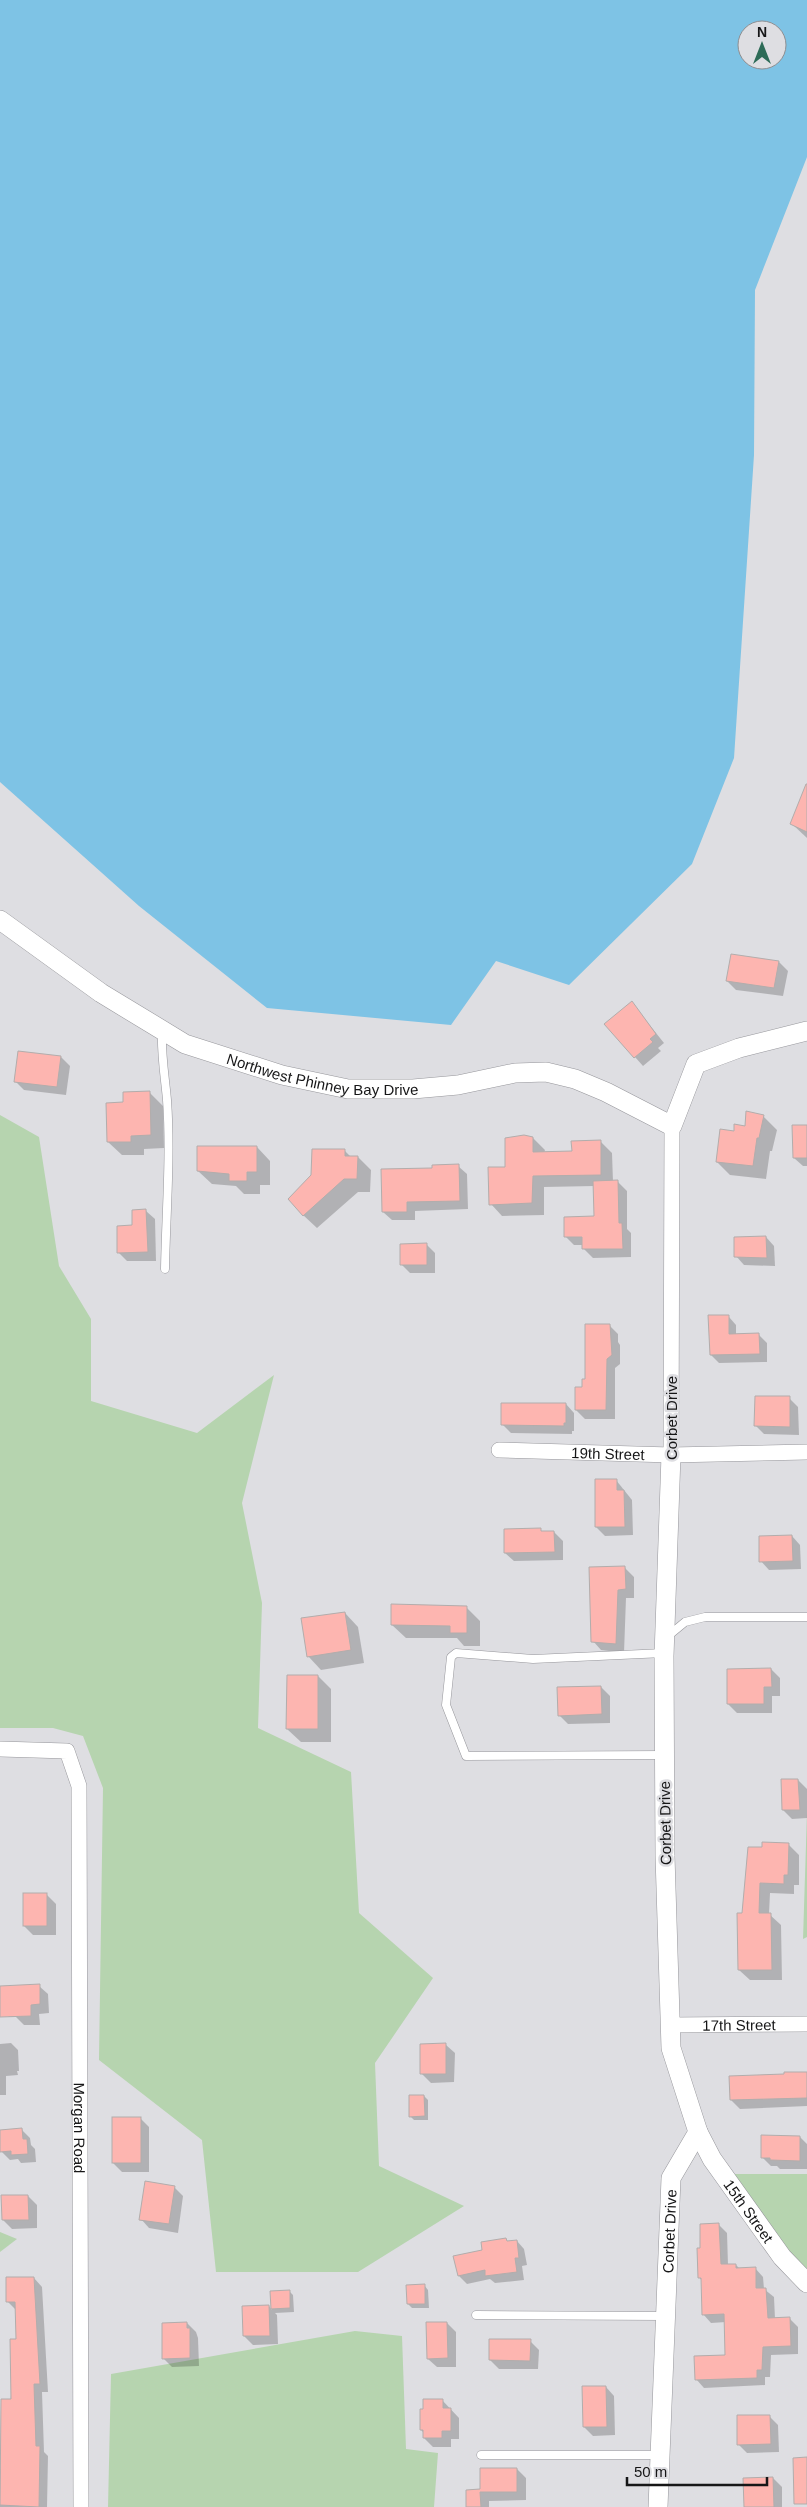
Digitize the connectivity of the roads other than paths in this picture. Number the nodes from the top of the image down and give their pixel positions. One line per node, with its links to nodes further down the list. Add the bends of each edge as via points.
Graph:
1 (0, 920): 2 (street, Northwest Phinney Bay Drive, via 101,993)
2 (162, 1030): 4 (street, Northwest Phinney Bay Drive, via 185,1044 282,1075 348,1089 458,1085 515,1073 546,1072 575,1079 606,1092); 5 (lane, via 161,1064 167,1100)
3 (807, 1031): 4 (street, via 738,1048 696,1064)
4 (672, 1126): 8 (street, Corbet Drive)
5 (165, 1269)
6 (498, 1450): 8 (street, 19th Street)
7 (807, 1452): 8 (street, 19th Street)
8 (671, 1455): 10 (street, Corbet Drive)
9 (807, 1617): 10 (lane, via 705,1617 685,1622)
10 (664, 1646): 12 (street, Corbet Drive); 12 (lane, via 533,1659 456,1653 451,1657 446,1705 466,1756)
11 (0, 1749): 21 (street, Morgan Road, via 67,1751 79,1786)
12 (664, 1755): 14 (street, Corbet Drive)
13 (807, 2024): 14 (street, 17th Street)
14 (671, 2025): 15 (street, Corbet Drive, via 671,2048)
15 (698, 2132): 16 (street, 15th Street, via 712,2159 777,2249); 18 (street, Corbet Drive, via 671,2178)
16 (807, 2283)
17 (476, 2315): 18 (lane)
18 (666, 2316): 20 (street, Corbet Drive)
19 (481, 2454): 20 (lane)
20 (660, 2455): 22 (street, Corbet Drive)
21 (81, 2507)
22 (658, 2507)

